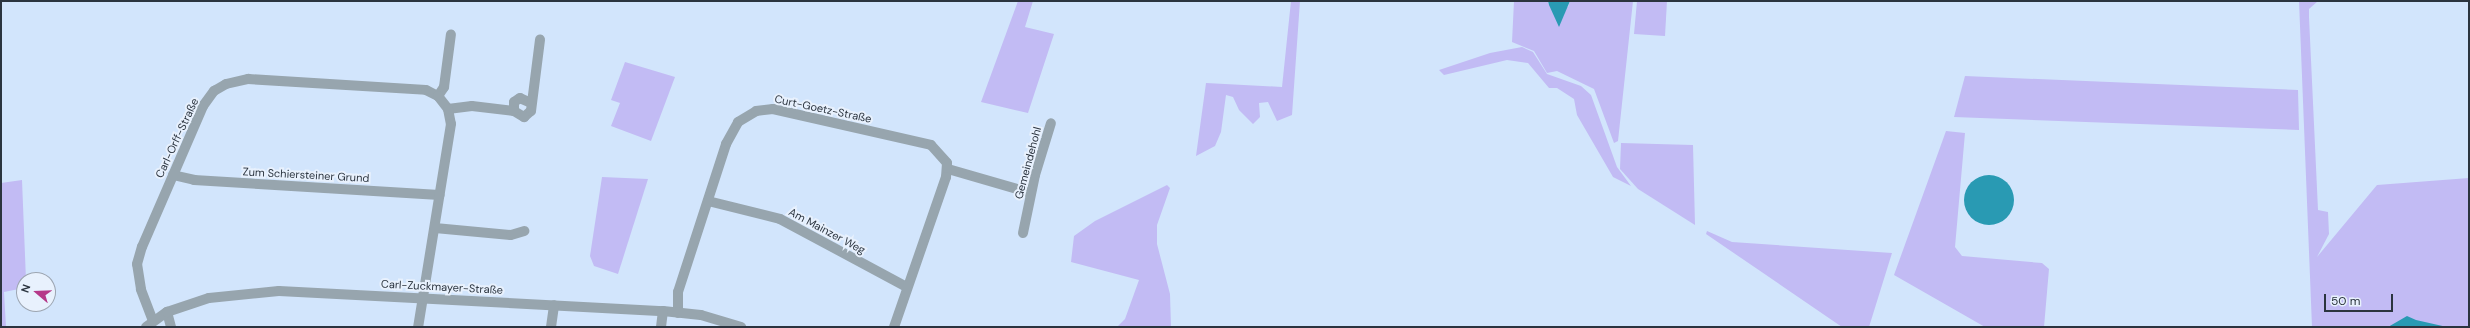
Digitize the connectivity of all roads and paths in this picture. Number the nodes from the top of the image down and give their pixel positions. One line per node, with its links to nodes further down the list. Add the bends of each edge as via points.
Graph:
1 (451, 34): 3 (street, via 444,87)
2 (540, 40): 4 (street, via 532,103 528,115 520,116 514,111 472,106)
3 (438, 96): 4 (street); 7 (street, Carl-Orff-Straße, via 426,90 248,79 226,84 214,91 203,106)
4 (448, 109): 9 (street, via 451,124)
5 (1051, 123): 8 (street, Gemeindehohl)
6 (948, 169): 8 (street); 10 (street, Curt-Goetz-Straße, via 931,145 773,109 756,111 738,122 726,144); 14 (street)
7 (172, 175): 9 (street, Zum Schiersteiner Grund, via 194,180); 20 (street, Carl-Orff-Straße, via 137,264)
8 (1031, 193): 13 (street, Gemeindehohl)
9 (440, 195): 11 (street)
10 (708, 201): 14 (street, Am Mainzer Weg, via 780,219); 19 (street, Curt-Goetz-Straße, via 678,292)
11 (435, 228): 12 (street, via 511,235); 15 (street)
12 (524, 231)
13 (1023, 233)
14 (908, 287): 26 (street)
15 (424, 298): 16 (street, Carl-Zuckmayer-Straße); 18 (street, Carl-Zuckmayer-Straße, via 279,291 209,298); 22 (street)
16 (554, 305): 17 (street, Carl-Zuckmayer-Straße); 23 (street)
17 (663, 311): 19 (street, Carl-Zuckmayer-Straße); 24 (street)
18 (167, 312): 20 (street, Carl-Zuckmayer-Straße); 21 (street)
19 (678, 313): 25 (street, Carl-Zuckmayer-Straße, via 701,315)
20 (150, 324)
21 (171, 327)
22 (418, 327)
23 (551, 327)
24 (661, 327)
25 (741, 327)
26 (894, 327)

